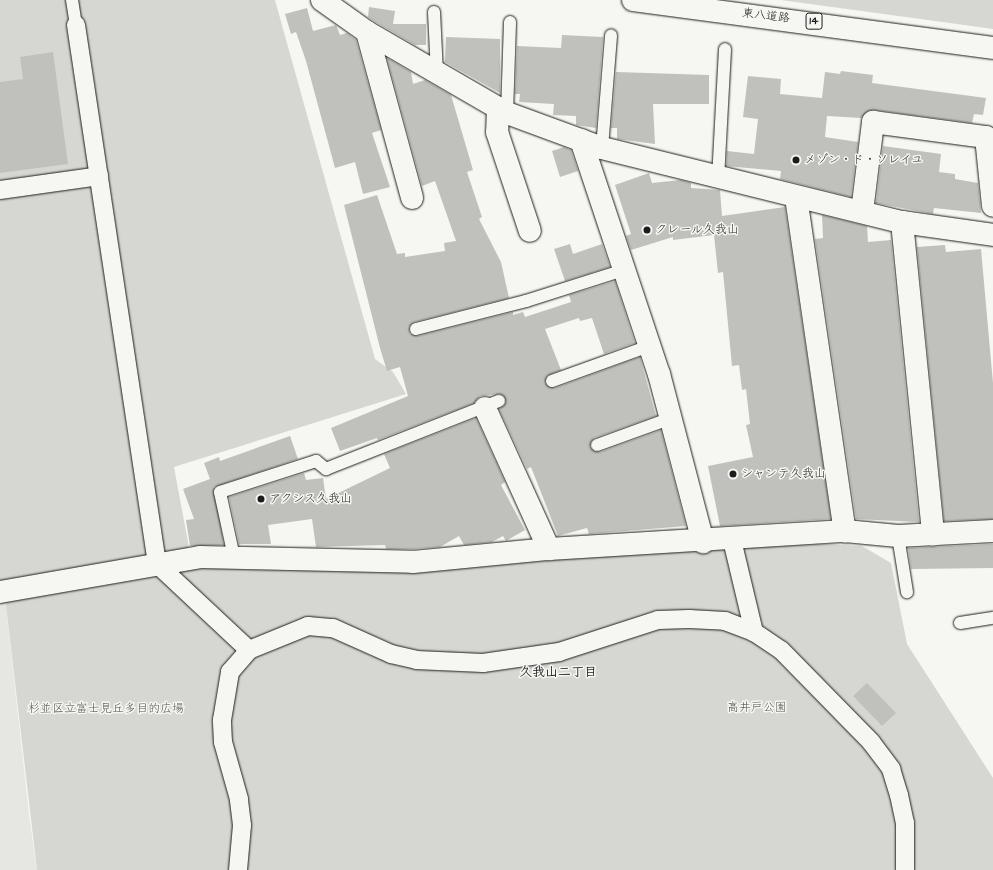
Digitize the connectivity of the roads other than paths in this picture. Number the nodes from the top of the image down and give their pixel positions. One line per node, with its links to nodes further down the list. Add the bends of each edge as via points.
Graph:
1 (72, 0): 6 (lane)
2 (322, 0): 7 (street)
3 (633, 0): 9 (street, 東八道路 / 14)
4 (434, 12): 11 (lane)
5 (510, 22): 12 (lane)
6 (76, 25): 15 (street)
7 (367, 32): 11 (street); 19 (street)
8 (611, 35): 14 (lane)
9 (993, 48)
10 (725, 49): 16 (lane)
11 (437, 74): 12 (street)
12 (503, 111): 13 (street); 23 (street, via 497,132)
13 (581, 140): 14 (street); 25 (street)
14 (602, 148): 16 (street)
15 (98, 176): 17 (street); 40 (street)
16 (718, 179): 18 (street)
17 (0, 190)
18 (796, 197): 21 (street); 32 (street)
19 (412, 198)
20 (993, 206): 21 (street, via 986,137 873,122)
21 (862, 212): 22 (street)
22 (902, 222): 24 (street); 34 (street)
23 (530, 231)
24 (993, 235)
25 (624, 270): 26 (lane, via 526,301); 27 (street)
26 (416, 329)
27 (649, 346): 28 (lane); 30 (street)
28 (552, 381)
29 (492, 404): 38 (street); 39 (lane, via 326,469 316,461 220,492)
30 (670, 419): 31 (lane); 37 (street)
31 (597, 445)
32 (845, 531): 35 (street); 36 (street)
33 (993, 531): 34 (street)
34 (933, 534): 35 (street)
35 (898, 536): 42 (lane)
36 (732, 540): 37 (street); 45 (street)
37 (703, 542): 38 (street)
38 (549, 549): 39 (street, via 413,562)
39 (234, 557): 40 (street, via 200,557)
40 (157, 564): 41 (street); 46 (street)
41 (0, 592)
42 (907, 592)
43 (993, 618): 44 (lane)
44 (960, 623)
45 (754, 632): 46 (street, via 725,621 658,620 559,652 483,663 454,663 391,654 332,628 308,626); 48 (street, via 781,650 871,742 891,769 905,823)
46 (249, 650): 47 (street, via 230,672 222,720 223,742 241,818)
47 (238, 870)
48 (905, 870)

